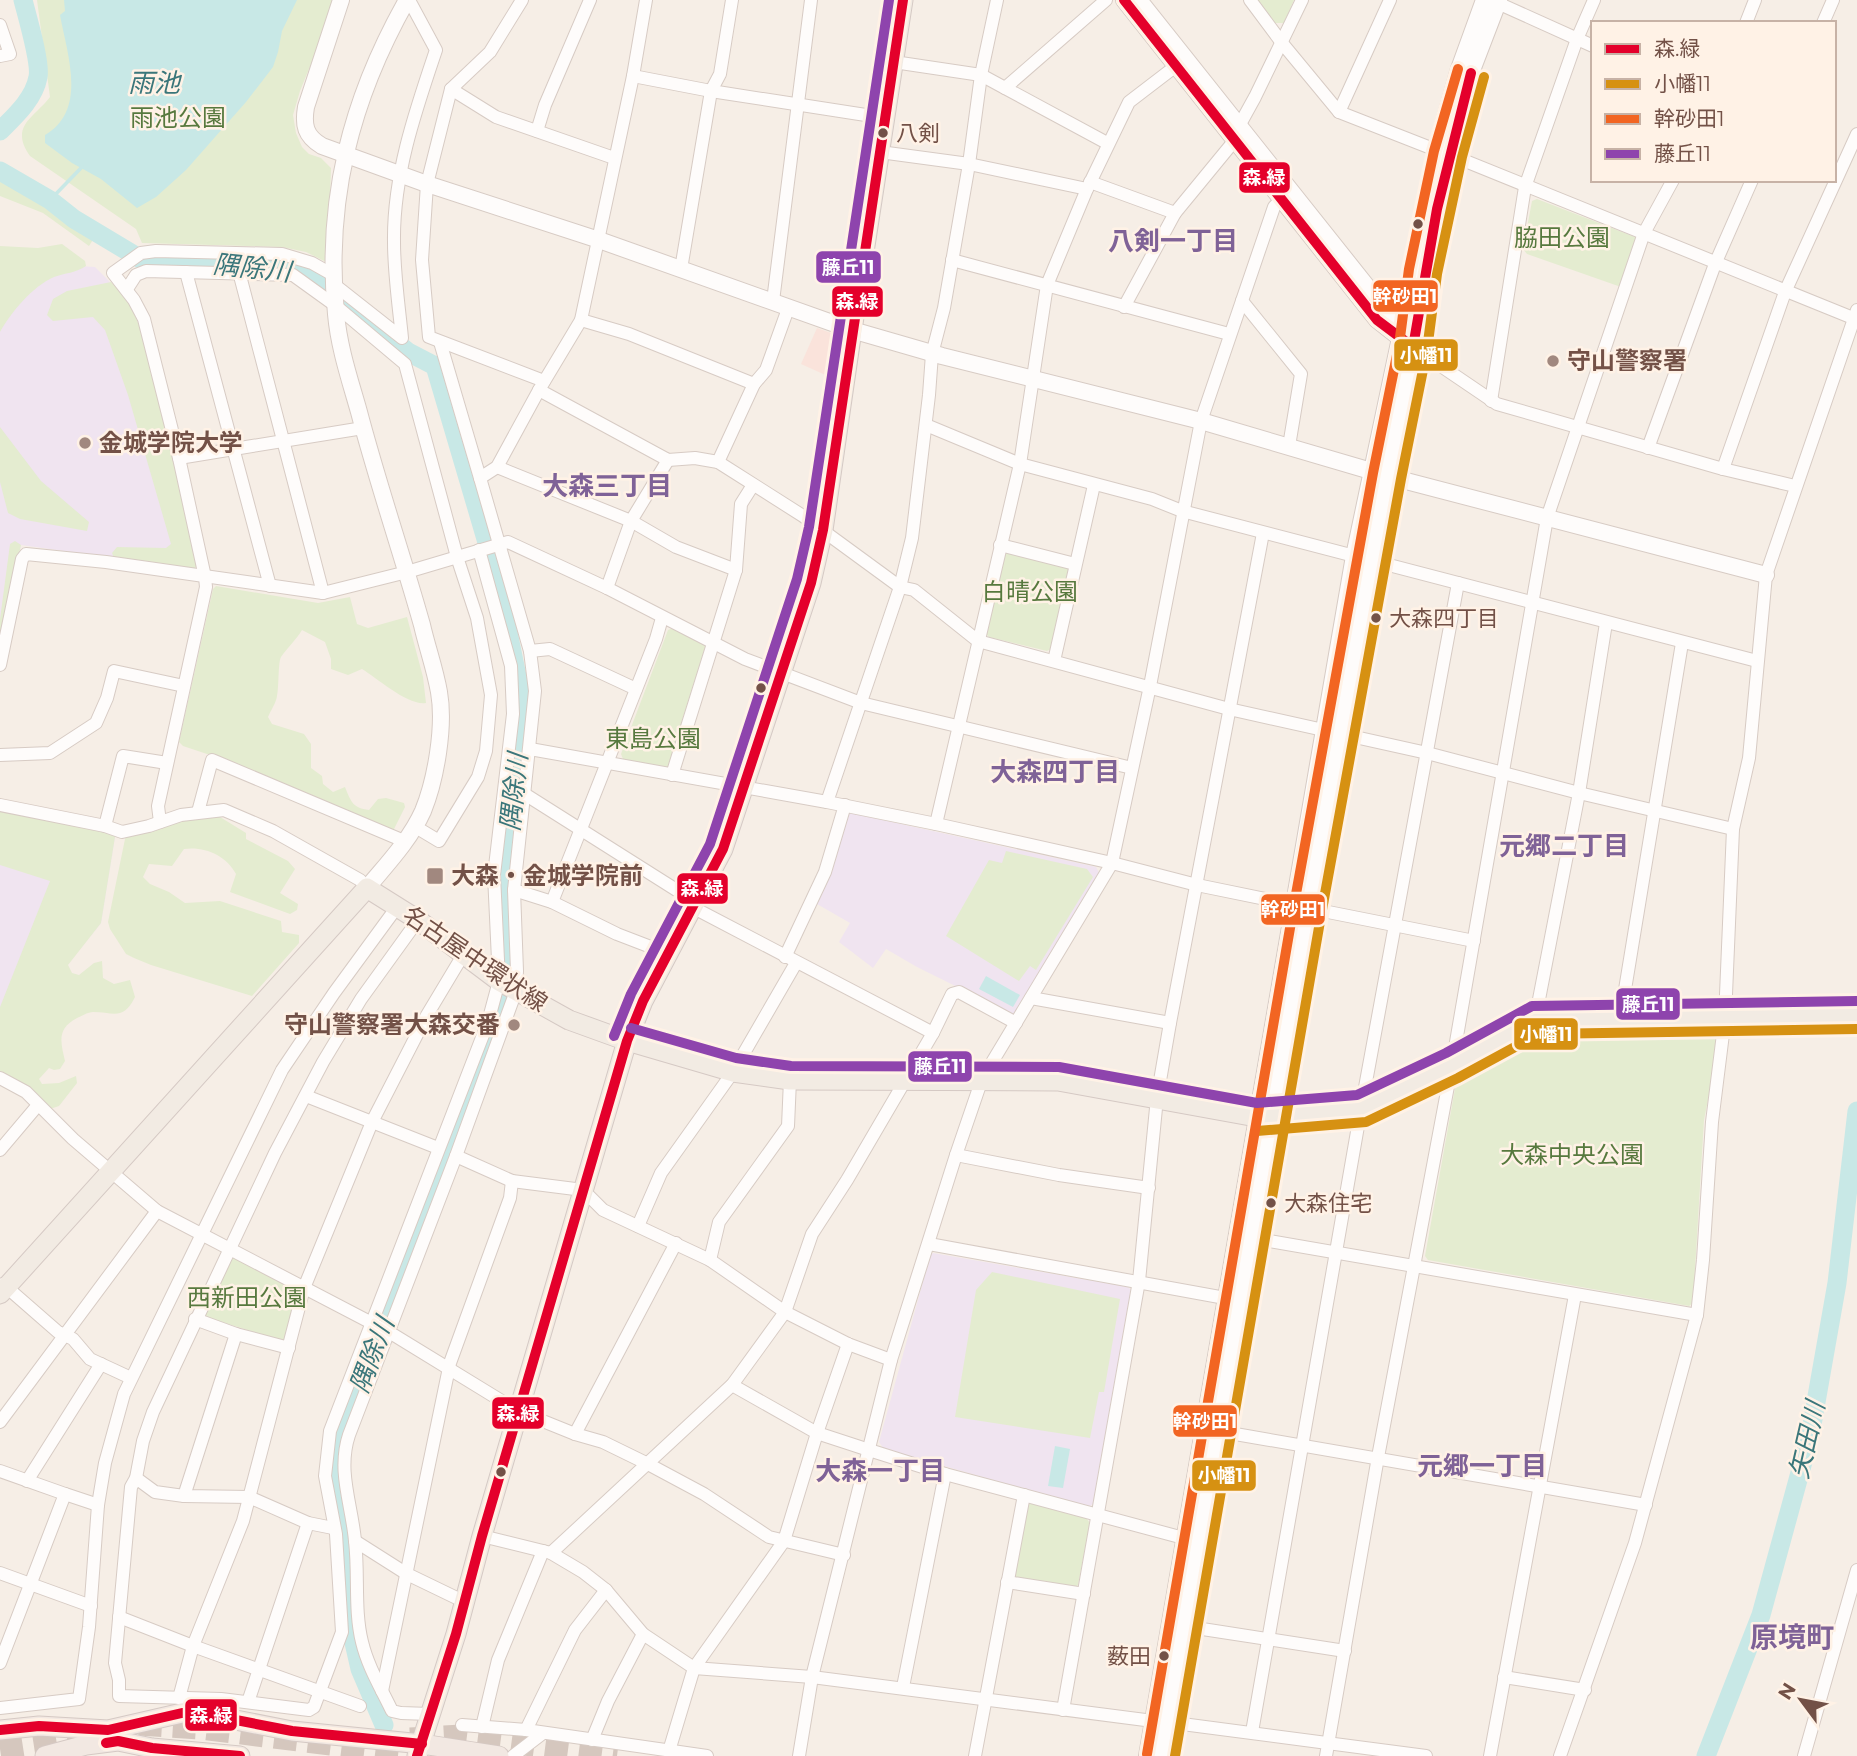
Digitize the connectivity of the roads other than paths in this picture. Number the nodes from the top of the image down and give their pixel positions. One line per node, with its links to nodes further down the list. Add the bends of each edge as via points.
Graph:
1 (341, 0): 43 (street, via 304,120 313,141)
2 (408, 0): 43 (street, via 362,95); 47 (street, via 436,50)
3 (522, 0): 32 (street, via 490,52)
4 (590, 0): 37 (street)
5 (646, 0): 30 (street)
6 (732, 0): 33 (street, via 720,74)
7 (811, 0): 34 (street)
8 (903, 0): 27 (main road)
9 (997, 0): 29 (street)
10 (1106, 0): 31 (street)
11 (1124, 0): 28 (street)
12 (1139, 0): 38 (street)
13 (1250, 0): 24 (street)
14 (1302, 0): 24 (street)
15 (1390, 0): 35 (street)
16 (1594, 0): 23 (street)
17 (1755, 0): 20 (street)
18 (1833, 0): 21 (street)
19 (1493, 1): 23 (street); 42 (street)
20 (1747, 21)
21 (1824, 21)
22 (0, 25): 26 (street, via 10,54)
23 (1577, 39): 25 (street); 53 (street)
24 (1282, 43): 35 (street); 38 (street)
25 (1591, 45)
26 (0, 56)
27 (894, 62): 29 (street); 36 (main road)
28 (1176, 66): 38 (street); 40 (street, via 1129,102)
29 (981, 75): 31 (street); 46 (street)
30 (633, 76): 33 (street); 44 (street)
31 (1005, 88): 40 (street)
32 (451, 89): 37 (street, via 496,117); 51 (street)
33 (711, 91): 34 (street); 60 (street)
34 (799, 105): 36 (street); 67 (street)
35 (1339, 112): 42 (street)
36 (885, 118): 41 (main road)
37 (537, 131): 44 (street)
38 (1237, 133): 54 (street); 55 (street); 75 (street)
39 (1857, 134): 45 (street)
40 (1107, 143): 52 (street)
41 (880, 152): 46 (street); 73 (main road)
42 (1442, 152): 53 (street); 75 (street, via 1423,272)
43 (344, 154): 47 (street); 65 (street, via 334,228)
44 (614, 158): 57 (street)
45 (1839, 160)
46 (969, 164): 52 (street); 58 (street)
47 (400, 173): 51 (street); 65 (street, via 394,242 402,338)
48 (1672, 182): 56 (street)
49 (1751, 182): 59 (street)
50 (1830, 182): 66 (street)
51 (427, 184): 57 (street); 76 (street, via 422,260 429,337)
52 (1088, 185): 55 (street); 63 (street)
53 (1525, 187): 56 (street); 81 (street)
54 (1282, 198): 68 (street, via 1274,207); 75 (street, via 1377,320)
55 (1175, 213): 70 (street)
56 (1644, 233): 59 (street); 84 (street)
57 (599, 240): 60 (street); 72 (street)
58 (952, 260): 63 (street); 77 (street)
59 (1715, 264): 66 (street); 88 (street)
60 (681, 270): 67 (street)
61 (186, 272): 62 (street); 64 (street, via 146,271 136,275); 89 (street)
62 (239, 272): 65 (street, via 293,275); 86 (street)
63 (1047, 285): 70 (street); 78 (street)
64 (127, 289): 65 (street, via 113,272 141,253 156,251 282,254 312,263); 90 (street, via 144,319)
65 (336, 292): 85 (street, via 344,360); 109 (street, via 405,364)
66 (1785, 292): 71 (street); 95 (street)
67 (773, 300): 69 (street)
68 (1242, 301): 74 (street); 87 (street, via 1301,374)
69 (789, 306): 73 (street); 79 (street, via 766,370)
70 (1124, 307): 74 (street)
71 (1855, 314): 100 (street)
72 (581, 320): 79 (street, via 629,334); 80 (street)
73 (852, 330): 77 (street); 104 (main road)
74 (1229, 334): 82 (street)
75 (1405, 338): 81 (street); 96 (street)
76 (440, 342): 80 (street); 97 (street)
77 (932, 354): 78 (street); 83 (street)
78 (1033, 379): 82 (street); 93 (street)
79 (754, 384): 92 (street)
80 (541, 386): 91 (street); 94 (street)
81 (1492, 401): 84 (street)
82 (1200, 422): 87 (street); 101 (street)
83 (926, 425): 93 (street); 118 (street, via 912,538)
84 (1577, 427): 88 (street); 102 (street)
85 (363, 428): 86 (street); 113 (street)
86 (284, 440): 89 (street); 120 (street)
87 (1289, 446): 96 (street)
88 (1648, 448): 95 (street)
89 (233, 450): 90 (street); 117 (street)
90 (179, 458): 115 (street)
91 (668, 460): 92 (street); 103 (street)
92 (718, 462): 98 (street)
93 (1020, 464): 99 (street); 106 (street)
94 (497, 467): 97 (street); 103 (street)
95 (1723, 469): 100 (street)
96 (1379, 474): 102 (street); 108 (street); 110 (street)
97 (480, 478): 107 (street)
98 (753, 485): 104 (street); 112 (street, via 741,504)
99 (1094, 485): 101 (street); 111 (street)
100 (1796, 486): 114 (street)
101 (1182, 511): 105 (street); 133 (street)
102 (1547, 518): 114 (street); 121 (street)
103 (631, 521): 112 (street, via 676,547); 119 (street)
104 (823, 530): 118 (street); 131 (main road)
105 (1263, 533): 108 (street); 136 (street)
106 (1000, 545): 111 (street); 124 (street)
107 (488, 548): 109 (street); 119 (street, via 508,542); 127 (street); 176 (street, via 511,666 513,714 494,875)
108 (1354, 556): 110 (street); 138 (street)
109 (457, 557): 113 (street); 157 (street, via 486,660 491,695 486,751 478,777 439,841)
110 (1372, 560): 116 (street); 138 (street)
111 (1075, 564): 128 (street)
112 (736, 570): 125 (street)
113 (407, 572): 120 (street); 157 (street, via 440,694 435,775)
114 (1766, 575): 129 (street)
115 (205, 577): 117 (street); 130 (street, via 26,554); 132 (street)
116 (1458, 583): 121 (street); 140 (street)
117 (270, 586): 120 (street)
118 (900, 587): 124 (street, via 915,590); 135 (street)
119 (607, 588): 122 (street)
120 (323, 593)
121 (1533, 602): 123 (street); 145 (street)
122 (662, 618): 125 (street); 134 (street)
123 (1606, 623): 126 (street); 149 (street)
124 (978, 641): 128 (street); 137 (street)
125 (713, 643): 131 (street); 146 (street)
126 (1682, 643): 129 (street); 153 (street)
127 (530, 651): 134 (street, via 550,649); 139 (street, via 535,691)
128 (1054, 661): 133 (street)
129 (1757, 661): 159 (street, via 1749,758)
130 (0, 665)
131 (783, 673): 135 (street); 147 (main road)
132 (184, 686): 141 (street, via 114,671 96,723 50,752); 143 (street)
133 (1150, 686): 136 (street); 144 (street)
134 (636, 689): 142 (street)
135 (861, 703): 137 (street); 150 (street)
136 (1229, 709): 138 (street); 163 (street)
137 (959, 726): 144 (street); 156 (street)
138 (1332, 732): 140 (street); 169 (street)
139 (530, 749): 142 (street); 148 (street)
140 (1427, 753): 145 (street); 171 (street)
141 (0, 755)
142 (608, 762): 146 (street); 160 (street)
143 (167, 763): 155 (street, via 158,806); 158 (street, via 123,756)
144 (1132, 768): 162 (street)
145 (1504, 772): 149 (street); 172 (street)
146 (672, 775): 147 (street)
147 (745, 787): 150 (street); 167 (main road, via 723,849)
148 (523, 793): 160 (street); 165 (street)
149 (1579, 793): 153 (street); 180 (street)
150 (827, 802): 151 (street)
151 (845, 805): 156 (street); 175 (street)
152 (0, 806): 158 (street)
153 (1654, 810): 159 (street); 181 (street)
154 (198, 812): 155 (street); 161 (street, via 212,760); 164 (street, via 235,813)
155 (160, 821): 158 (street, via 122,832)
156 (936, 824): 162 (street)
157 (414, 825): 161 (street)
158 (105, 826)
159 (1733, 829): 179 (street)
160 (582, 831): 166 (street); 167 (street)
161 (404, 841): 164 (street)
162 (1112, 863): 163 (street); 177 (street)
163 (1197, 886): 169 (street); 183 (street)
164 (366, 888): 168 (main road, 名古屋中環状線); 202 (main road)
165 (514, 890): 166 (street); 176 (street, via 517,971)
166 (552, 902): 173 (street)
167 (695, 905): 173 (main road); 175 (street)
168 (397, 907): 170 (main road, 名古屋中環状線); 208 (street, via 282,1070)
169 (1301, 907): 171 (street); 196 (street)
170 (418, 920): 174 (main road, 名古屋中環状線); 192 (street, via 342,1028)
171 (1394, 926): 172 (street); 195 (street)
172 (1474, 941): 186 (street)
173 (668, 954): 185 (main road)
174 (463, 955): 176 (main road, 名古屋中環状線); 197 (street)
175 (791, 960): 184 (street); 187 (street)
176 (507, 986): 185 (main road, 名古屋中環状線, via 569,1020); 198 (street); 201 (street)
177 (1031, 998): 182 (street); 183 (street)
178 (1857, 1016): 179 (main road, 名古屋中環状線)
179 (1725, 1018): 181 (main road, 名古屋中環状線); 222 (street)
180 (1535, 1020): 181 (main road, 名古屋中環状線); 186 (main road, 名古屋中環状線)
181 (1620, 1020)
182 (1016, 1023): 184 (street, via 958,992 952,994); 191 (street)
183 (1170, 1023): 193 (street)
184 (933, 1034): 190 (street)
185 (626, 1041): 187 (main road, 名古屋中環状線); 205 (main road)
186 (1452, 1065): 195 (main road, 名古屋中環状線); 215 (street)
187 (733, 1072): 189 (main road, 名古屋中環状線); 207 (street, via 661,1173)
188 (0, 1079): 194 (street, via 26,1092)
189 (790, 1080): 190 (main road, 名古屋中環状線); 214 (street, via 788,1126 719,1222)
190 (905, 1080): 191 (main road, 名古屋中環状線); 221 (street, via 812,1234)
191 (982, 1080): 193 (main road, 名古屋中環状線, via 1058,1081); 200 (street)
192 (306, 1096): 197 (street); 212 (street)
193 (1157, 1098): 196 (main road, 名古屋中環状線); 204 (street)
194 (38, 1105): 199 (street); 202 (street)
195 (1361, 1109): 196 (main road, 名古屋中環状線); 213 (street)
196 (1264, 1116): 209 (street); 220 (street)
197 (372, 1122): 198 (street); 218 (street)
198 (438, 1148): 224 (street)
199 (0, 1150)
200 (956, 1155): 204 (street); 211 (street)
201 (456, 1156): 203 (street); 225 (street)
202 (113, 1171): 206 (street); 217 (main road)
203 (512, 1181): 205 (street); 232 (street, via 510,1198)
204 (1149, 1188): 216 (street)
205 (583, 1190): 207 (street, via 603,1210); 235 (main road)
206 (158, 1211): 208 (street); 227 (street)
207 (638, 1226): 210 (street)
208 (201, 1233): 212 (street); 233 (street)
209 (1252, 1238): 213 (street); 237 (street)
210 (676, 1244): 214 (street); 239 (street)
211 (929, 1244): 216 (street); 230 (street)
212 (230, 1249): 218 (street); 223 (street)
213 (1337, 1252): 215 (street); 240 (street)
214 (710, 1260): 221 (street)
215 (1414, 1265): 219 (street); 242 (street)
216 (1139, 1281): 220 (street); 255 (street)
217 (2, 1287): 227 (street)
218 (304, 1288): 224 (street); 229 (street)
219 (1574, 1295): 222 (street); 248 (street)
220 (1225, 1298): 259 (street)
221 (785, 1312): 228 (street); 234 (street)
222 (1697, 1315): 254 (street)
223 (195, 1319): 226 (street); 246 (street, via 153,1412)
224 (372, 1323): 225 (street); 257 (street, via 326,1453)
225 (389, 1332): 232 (street); 260 (street, via 346,1443 345,1479)
226 (236, 1334): 229 (street); 251 (street)
227 (64, 1336): 231 (street); 236 (street)
228 (848, 1344): 230 (street); 238 (street)
229 (289, 1348): 252 (street)
230 (891, 1360): 241 (street)
231 (101, 1364): 233 (street); 247 (street)
232 (449, 1369): 235 (street); 266 (street)
233 (131, 1378): 253 (street, via 115,1421)
234 (732, 1385): 238 (street); 243 (street)
235 (518, 1411): 239 (street); 258 (main road)
236 (0, 1422)
237 (1218, 1431): 240 (street); 259 (street)
238 (817, 1433): 241 (street); 261 (street)
239 (575, 1434): 243 (street)
240 (1301, 1444): 242 (street); 276 (street)
241 (869, 1450): 245 (street); 263 (street)
242 (1378, 1457): 248 (street); 278 (street)
243 (648, 1464): 261 (street); 262 (street)
244 (0, 1471): 247 (street)
245 (945, 1474): 250 (street); 284 (street)
246 (136, 1478): 251 (street, via 155,1492); 273 (street, via 131,1487)
247 (27, 1481): 249 (street)
248 (1540, 1488): 254 (street); 283 (street)
249 (65, 1494): 253 (street); 268 (street)
250 (1024, 1495): 255 (street); 267 (street)
251 (184, 1496): 252 (street)
252 (249, 1497): 256 (street); 277 (street)
253 (98, 1505): 272 (street)
254 (1646, 1505): 285 (street)
255 (1099, 1515): 259 (street); 270 (street)
256 (308, 1523): 257 (street); 280 (street)
257 (333, 1528): 286 (street, via 342,1632)
258 (482, 1536): 262 (street); 271 (main road)
259 (1191, 1540): 274 (street); 295 (street)
260 (355, 1541): 266 (street); 287 (street, via 359,1627 370,1669)
261 (783, 1541): 263 (street); 281 (street)
262 (547, 1552): 269 (street); 297 (street, via 498,1660)
263 (844, 1555): 282 (street)
264 (1857, 1570): 318 (street)
265 (0, 1573): 268 (street)
266 (407, 1574): 271 (street); 287 (street)
267 (1007, 1581): 270 (street); 289 (street)
268 (30, 1584): 272 (street); 279 (street)
269 (606, 1590): 275 (street); 299 (street, via 575,1630)
270 (1084, 1594): 293 (street)
271 (465, 1602): 294 (main road)
272 (91, 1606): 292 (street, via 79,1699)
273 (119, 1617): 277 (street); 288 (street, via 115,1663 119,1696)
274 (1183, 1626): 276 (street); 295 (street)
275 (643, 1634): 281 (street); 302 (street)
276 (1267, 1640): 278 (street); 300 (street)
277 (193, 1646): 280 (street); 288 (street)
278 (1345, 1651): 304 (street)
279 (0, 1663)
280 (258, 1668): 286 (street); 290 (street)
281 (694, 1668): 282 (street); 305 (street)
282 (812, 1677): 284 (street); 311 (street)
283 (1504, 1677): 285 (street); 316 (street)
284 (903, 1687): 289 (street)
285 (1585, 1690): 317 (street)
286 (320, 1691): 290 (street, via 309,1710); 291 (street)
287 (382, 1691): 294 (street, via 392,1711)
288 (179, 1698): 290 (street)
289 (985, 1698): 293 (street); 312 (street)
290 (248, 1702)
291 (360, 1706)
292 (0, 1708)
293 (1063, 1710): 295 (street)
294 (430, 1714): 303 (main road)
295 (1160, 1721): 300 (street); 313 (street); 314 (street)
296 (462, 1725): 297 (street)
297 (482, 1727): 299 (street)
298 (1, 1729): 303 (highway, via 108,1730 201,1713)
299 (526, 1730): 301 (street)
300 (1252, 1732): 304 (street)
301 (543, 1733): 302 (street); 309 (street)
302 (593, 1740): 305 (street)
303 (419, 1750): 308 (highway)
304 (1327, 1750): 315 (street)
305 (669, 1752): 310 (street)
306 (45, 1756): 307 (highway, via 118,1741)
307 (240, 1756)
308 (499, 1756)
309 (513, 1756)
310 (707, 1756)
311 (799, 1756)
312 (975, 1756)
313 (1147, 1756)
314 (1161, 1756)
315 (1426, 1756)
316 (1490, 1756)
317 (1560, 1756)
318 (1804, 1756)

